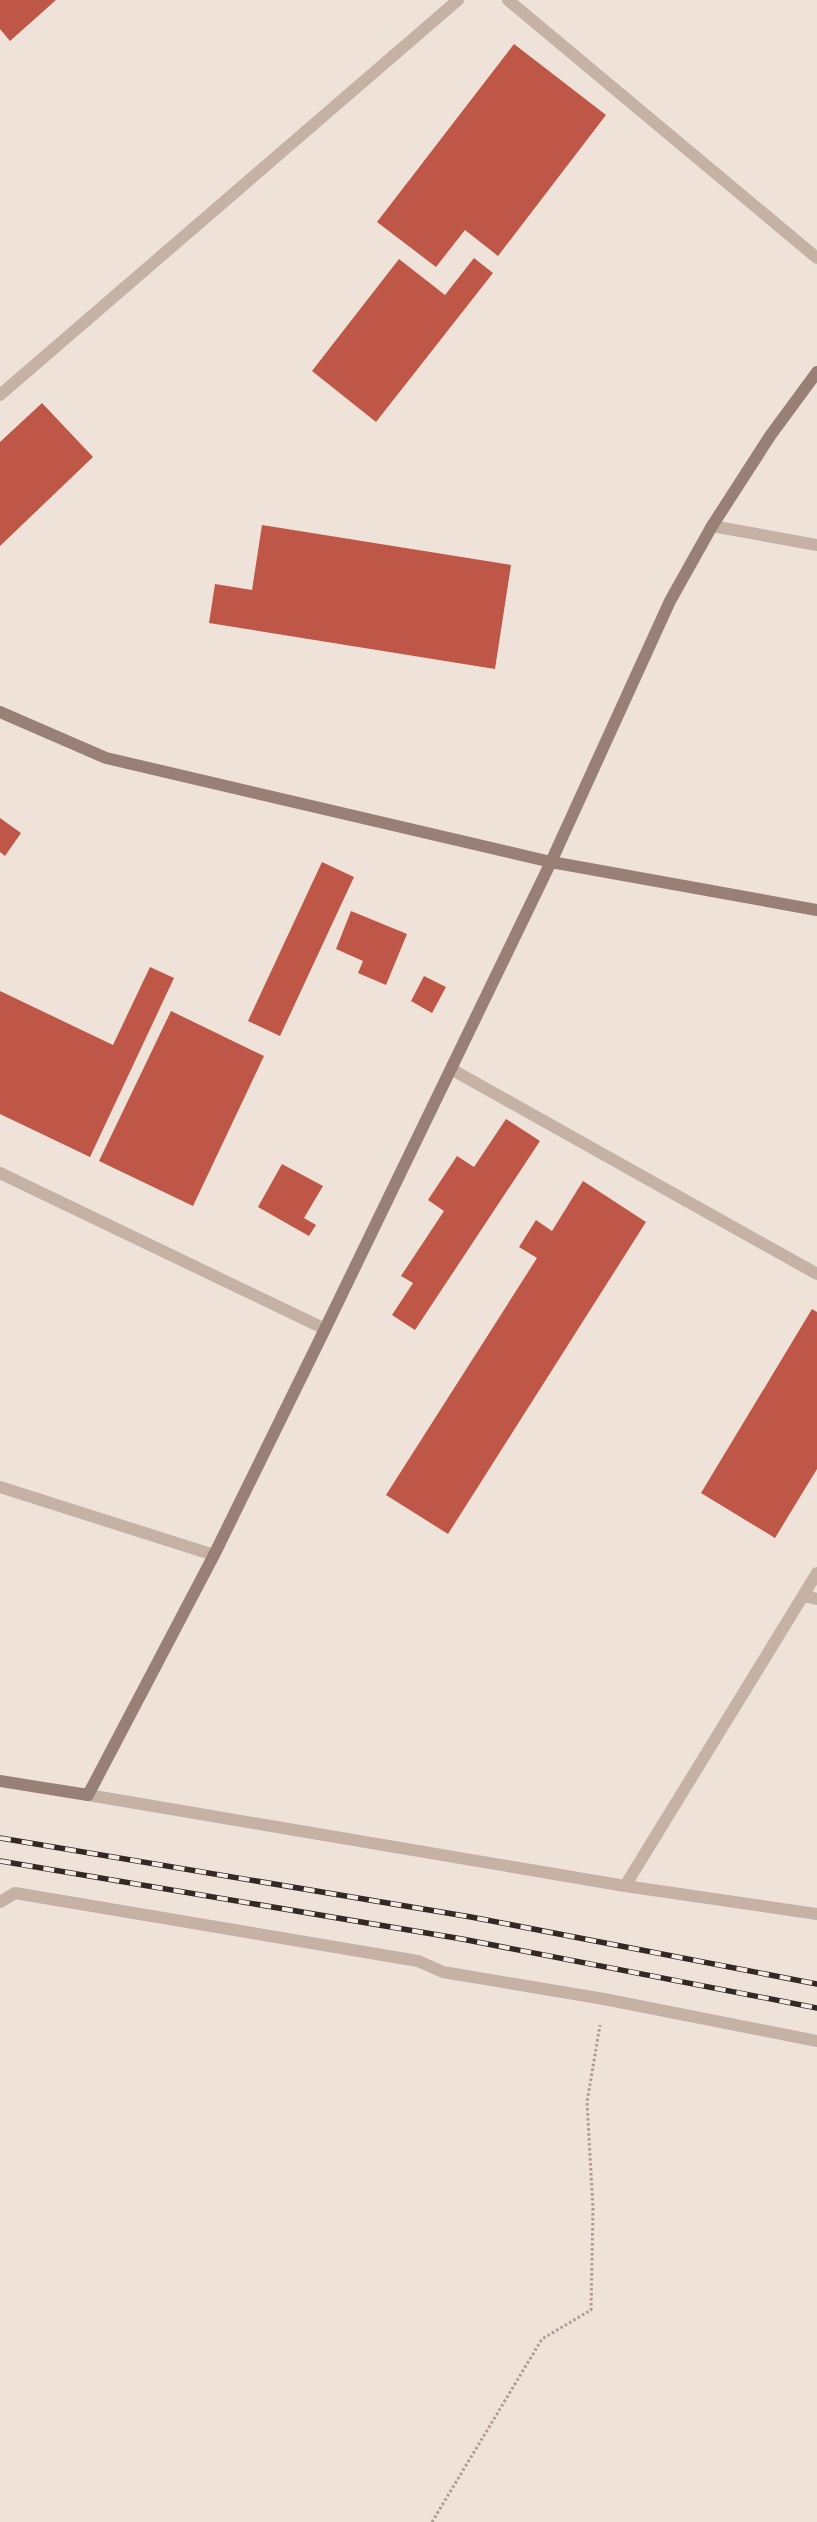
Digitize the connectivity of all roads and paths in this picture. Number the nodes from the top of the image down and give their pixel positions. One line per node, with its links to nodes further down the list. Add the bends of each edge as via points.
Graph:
1 (458, 0): 5 (street)
2 (508, 0): 3 (street)
3 (817, 258)
4 (817, 372): 6 (street, via 770,436)
5 (0, 395)
6 (712, 526): 7 (street); 9 (street, via 670,600)
7 (817, 545)
8 (0, 712): 9 (street, via 106,758)
9 (550, 862): 10 (street); 11 (street)
10 (817, 910)
11 (452, 1069): 13 (street); 14 (street)
12 (0, 1173): 14 (street)
13 (817, 1274)
14 (324, 1329): 16 (street)
15 (0, 1487): 16 (street)
16 (214, 1555): 21 (street)
17 (817, 1573): 18 (street)
18 (803, 1596): 19 (street); 22 (street)
19 (817, 1599)
20 (0, 1781): 21 (street)
21 (88, 1795): 22 (street)
22 (625, 1886): 24 (street)
23 (0, 1902): 25 (street, via 15,1892 418,1961 443,1972)
24 (817, 1914)
25 (604, 1999): 26 (street); 27 (path, via 587,2102 593,2210 591,2310 542,2340)
26 (817, 2041)
27 (432, 2522)

